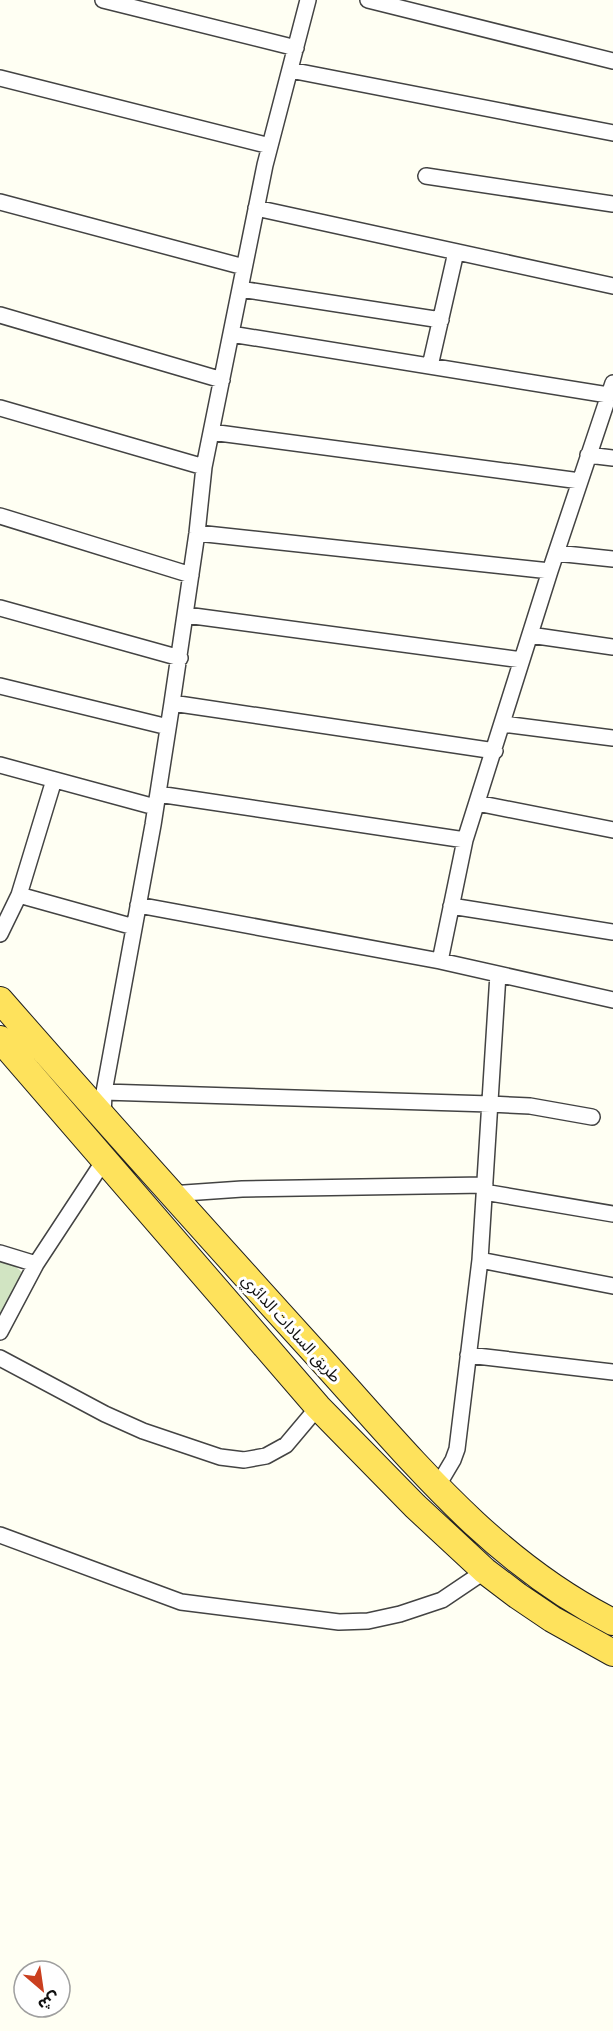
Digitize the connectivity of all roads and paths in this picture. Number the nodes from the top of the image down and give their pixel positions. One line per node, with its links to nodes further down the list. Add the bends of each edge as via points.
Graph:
1 (103, 0): 4 (street)
2 (308, 0): 4 (street)
3 (368, 0): 5 (street)
4 (296, 48): 6 (street)
5 (613, 61)
6 (290, 70): 8 (street); 9 (street)
7 (0, 78): 9 (street)
8 (613, 133)
9 (270, 146): 13 (street)
10 (426, 176): 12 (street)
11 (0, 202): 15 (street)
12 (613, 204)
13 (256, 208): 14 (street); 15 (street)
14 (456, 252): 16 (street); 19 (street)
15 (244, 267): 17 (street)
16 (613, 286)
17 (240, 289): 19 (street); 20 (street)
18 (0, 315): 22 (street)
19 (441, 320): 21 (street)
20 (231, 334): 21 (street); 22 (street)
21 (430, 366): 23 (street)
22 (222, 380): 25 (street)
23 (611, 389): 26 (street)
24 (0, 408): 28 (street)
25 (211, 432): 28 (street); 29 (street)
26 (588, 455): 27 (street); 29 (street)
27 (613, 458)
28 (204, 467): 31 (street)
29 (580, 482): 32 (street)
30 (0, 516): 35 (street)
31 (197, 533): 34 (street); 35 (street)
32 (556, 553): 33 (street); 34 (street)
33 (613, 559)
34 (550, 571): 38 (street)
35 (191, 575): 37 (street)
36 (0, 608): 40 (street)
37 (186, 615): 40 (street); 41 (street)
38 (530, 635): 39 (street); 41 (street)
39 (613, 648)
40 (180, 657): 43 (street)
41 (522, 660): 44 (street)
42 (0, 686): 45 (street)
43 (172, 703): 45 (street); 47 (street)
44 (503, 724): 46 (street); 47 (street)
45 (168, 727): 50 (street)
46 (613, 738)
47 (495, 751): 51 (street)
48 (0, 765): 49 (street)
49 (54, 780): 50 (street); 54 (street)
50 (157, 800): 53 (street); 55 (street)
51 (477, 803): 52 (street); 53 (street)
52 (613, 830)
53 (465, 840): 56 (street)
54 (19, 895): 57 (street); 59 (street)
55 (138, 905): 57 (street); 60 (street)
56 (451, 906): 58 (street); 60 (street)
57 (134, 927): 65 (street)
58 (613, 932)
59 (0, 934)
60 (440, 961): 61 (street)
61 (498, 974): 63 (street); 66 (street)
62 (0, 1000): 68 (highway, طريق السادات الدائري)
63 (613, 1000)
64 (1, 1043): 69 (highway, طريق السادات الدائري)
65 (104, 1092): 66 (street); 68 (street)
66 (490, 1104): 67 (street, via 530,1106); 70 (street)
67 (592, 1117)
68 (103, 1118): 71 (highway, طريق السادات الدائري)
69 (105, 1159): 75 (street); 82 (highway, طريق السادات الدائري)
70 (485, 1188): 71 (street, via 242,1189); 72 (street); 74 (street)
71 (170, 1194): 78 (highway, طريق السادات الدائري)
72 (613, 1214)
73 (0, 1253): 75 (street)
74 (480, 1260): 76 (street); 79 (street)
75 (36, 1264): 77 (street)
76 (613, 1286)
77 (0, 1332)
78 (317, 1355): 82 (highway, via 316,1367 308,1376); 84 (highway, طريق السادات الدائري)
79 (468, 1355): 81 (street); 84 (street, via 457,1449)
80 (0, 1358): 83 (street, via 114,1419 220,1457 244,1460 266,1456 286,1445)
81 (613, 1372)
82 (291, 1376): 83 (highway, طريق السادات الدائري)
83 (318, 1407): 86 (highway, طريق السادات الدائري)
84 (437, 1487): 87 (highway, طريق السادات الدائري, via 466,1518 532,1572)
85 (0, 1535): 86 (street, via 181,1602 339,1622 368,1621 442,1600)
86 (485, 1571): 88 (highway, طريق السادات الدائري, via 552,1619)
87 (613, 1622)
88 (613, 1653)

